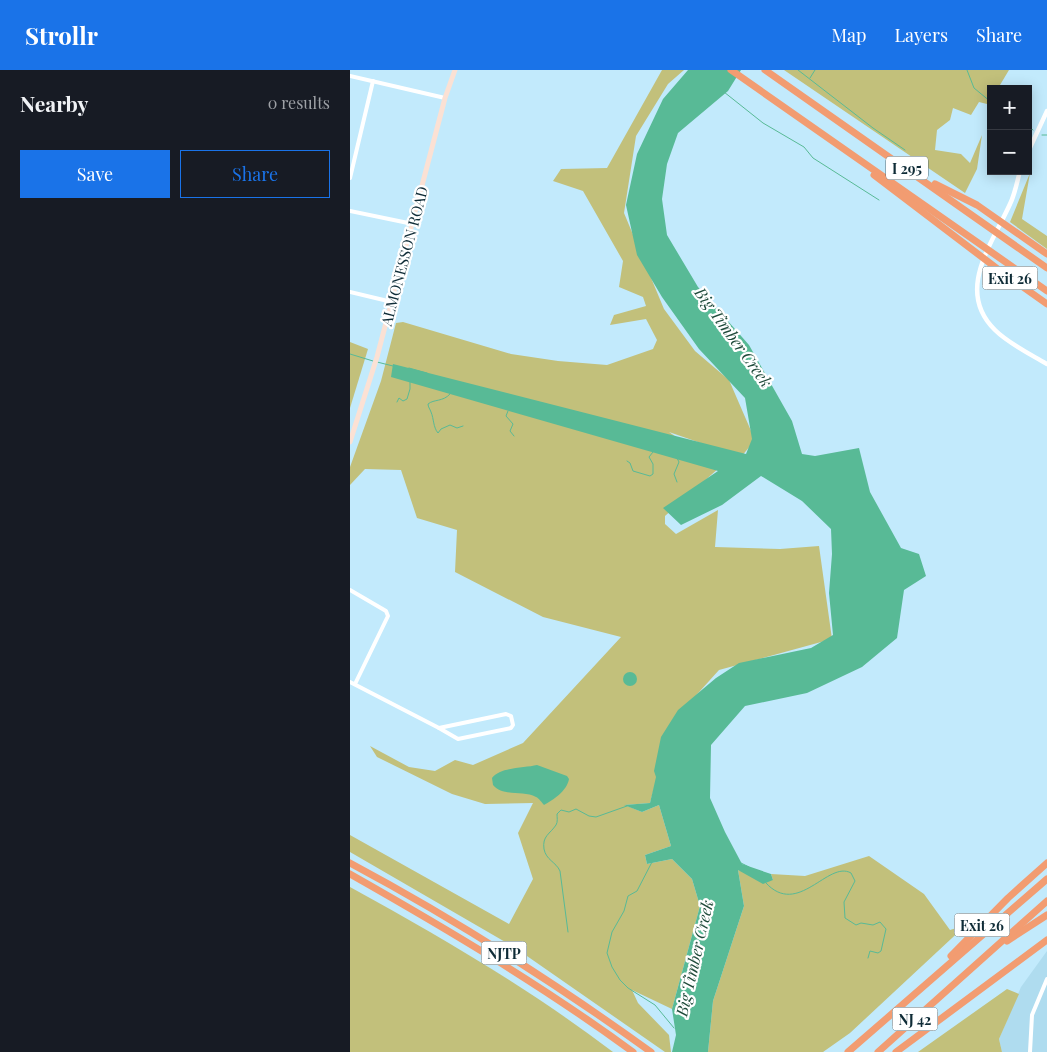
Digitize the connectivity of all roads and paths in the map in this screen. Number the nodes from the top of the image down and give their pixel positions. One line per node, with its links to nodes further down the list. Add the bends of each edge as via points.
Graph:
1 (455, 70): 6 (main road, ALMONESSON ROAD)
2 (731, 70): 7 (highway, I 295)
3 (765, 70): 10 (highway, I 295)
4 (350, 76): 5 (street)
5 (373, 81): 6 (street); 12 (street)
6 (445, 98): 14 (main road, ALMONESSON ROAD)
7 (789, 110): 17 (highway, I 295); 20 (highway, Exit 26)
8 (1047, 111): 9 (street)
9 (1032, 143)
10 (904, 167): 15 (highway, via 977,205); 16 (highway, I 295)
11 (1019, 175): 21 (street, via 980,269 977,297 987,321 1002,336)
12 (350, 178)
13 (350, 211): 14 (street)
14 (413, 224): 19 (main road, ALMONESSON ROAD)
15 (1047, 254)
16 (1047, 268)
17 (1047, 291)
18 (350, 292): 19 (street)
19 (392, 302): 22 (main road, ALMONESSON ROAD)
20 (1047, 304)
21 (1047, 364)
22 (350, 442)
23 (350, 590): 25 (street, via 386,610 388,616)
24 (350, 682): 25 (street)
25 (355, 684): 26 (street)
26 (439, 728): 26 (street, via 458,739 513,725 511,716 506,714)
27 (350, 863): 38 (highway, NJTP, via 509,956)
28 (1047, 863): 36 (highway, Exit 26, via 1008,898)
29 (350, 874): 37 (highway, NJTP, via 436,922 524,977)
30 (1047, 879): 36 (highway, NJ 42)
31 (1047, 901): 34 (highway, NJ 42)
32 (1047, 915): 34 (highway)
33 (1047, 940): 41 (highway)
34 (992, 950): 40 (highway, NJ 42)
35 (1047, 979): 42 (street, via 1032,1015)
36 (920, 989): 39 (highway, NJ 42)
37 (633, 1052)
38 (651, 1052)
39 (848, 1052)
40 (878, 1052)
41 (896, 1052)
42 (1030, 1052)

